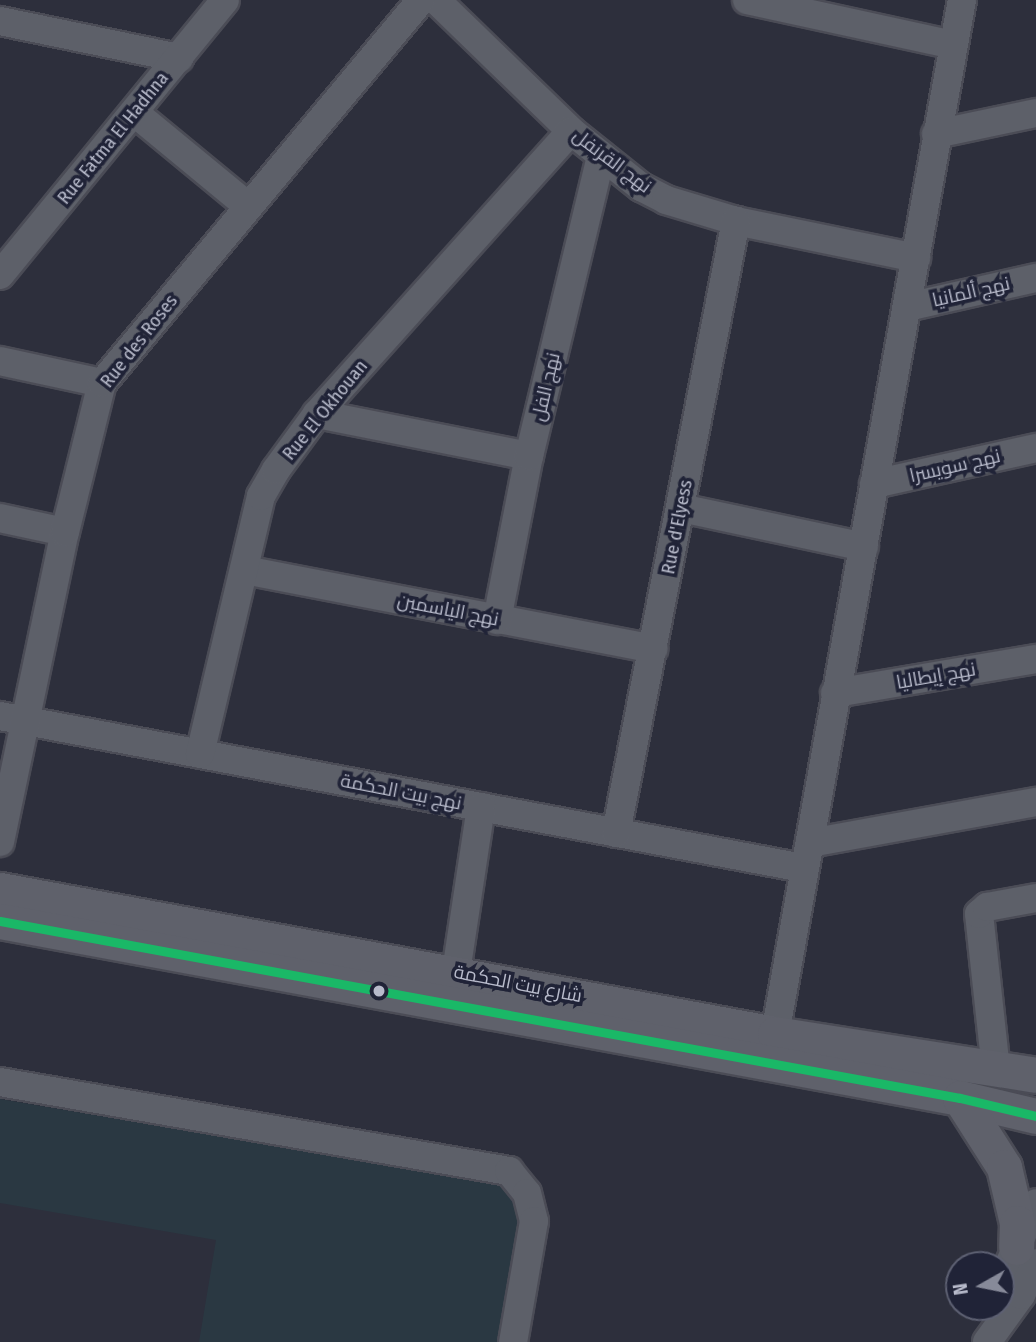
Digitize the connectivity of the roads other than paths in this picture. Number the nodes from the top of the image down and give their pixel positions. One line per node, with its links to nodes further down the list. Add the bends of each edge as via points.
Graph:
1 (225, 0): 8 (street, Rue Fatma El Hadhna)
2 (421, 0): 14 (street, Rue des Roses)
3 (436, 0): 11 (street, نهج القرنفل)
4 (747, 0): 7 (street)
5 (962, 0): 7 (street)
6 (0, 21): 8 (street)
7 (953, 45): 12 (street)
8 (178, 58): 9 (street, Rue Fatma El Hadhna)
9 (135, 113): 14 (street); 17 (street, Rue Fatma El Hadhna)
10 (1036, 113): 12 (street)
11 (571, 131): 13 (street, نهج القرنفل); 22 (street, Rue El Okhouan)
12 (936, 134): 16 (street)
13 (601, 155): 15 (street, نهج القرنفل, via 666,200); 24 (street, نهج الفل)
14 (248, 206): 21 (street, Rue des Roses)
15 (736, 221): 16 (street, نهج القرنفل); 26 (street, Rue d'Elyess)
16 (916, 258): 19 (street)
17 (0, 275)
18 (1036, 278): 19 (street, نهج ألمانيا)
19 (907, 307): 25 (street)
20 (0, 361): 21 (street)
21 (102, 383): 28 (street, Rue des Roses)
22 (317, 414): 24 (street); 30 (street, Rue El Okhouan, via 261,496)
23 (1036, 448): 25 (street, نهج سويسرا)
24 (529, 456): 31 (street, نهج الفل)
25 (874, 484): 29 (street)
26 (681, 508): 29 (street); 32 (street, Rue d'Elyess)
27 (0, 518): 28 (street)
28 (65, 532): 35 (street, Rue des Roses)
29 (864, 547): 34 (street)
30 (243, 570): 31 (street, نهج الياسمين); 36 (street, Rue El Okhouan)
31 (497, 620): 32 (street, نهج الياسمين)
32 (653, 649): 39 (street, Rue d'Elyess)
33 (1036, 659): 34 (street, نهج إيطاليا)
34 (835, 694): 41 (street)
35 (13, 719): 36 (street, نهج بيت الحكمة); 40 (street, Rue des Roses)
36 (200, 754): 38 (street, نهج بيت الحكمة)
37 (1036, 802): 41 (street)
38 (481, 807): 39 (street, نهج بيت الحكمة); 45 (street)
39 (616, 833): 41 (street, نهج بيت الحكمة)
40 (0, 842)
41 (807, 856): 46 (street)
42 (0, 890): 45 (main road, شارع بيت الحكمة)
43 (1036, 898): 47 (street, via 987,907 979,914)
44 (0, 921): 50 (main road, شارع بيت الحكمة)
45 (456, 972): 46 (main road, شارع بيت الحكمة)
46 (775, 1034): 47 (main road, شارع بيت الحكمة)
47 (996, 1070): 48 (main road, شارع بيت الحكمة)
48 (1036, 1075)
49 (0, 1082): 55 (street, via 509,1171 527,1193 534,1222)
50 (960, 1098): 51 (main road, شارع بيت الحكمة); 53 (main road, via 1004,1167)
51 (1036, 1116)
52 (1036, 1203): 53 (street)
53 (1026, 1255): 54 (street, via 1021,1295)
54 (991, 1328)
55 (513, 1342)

